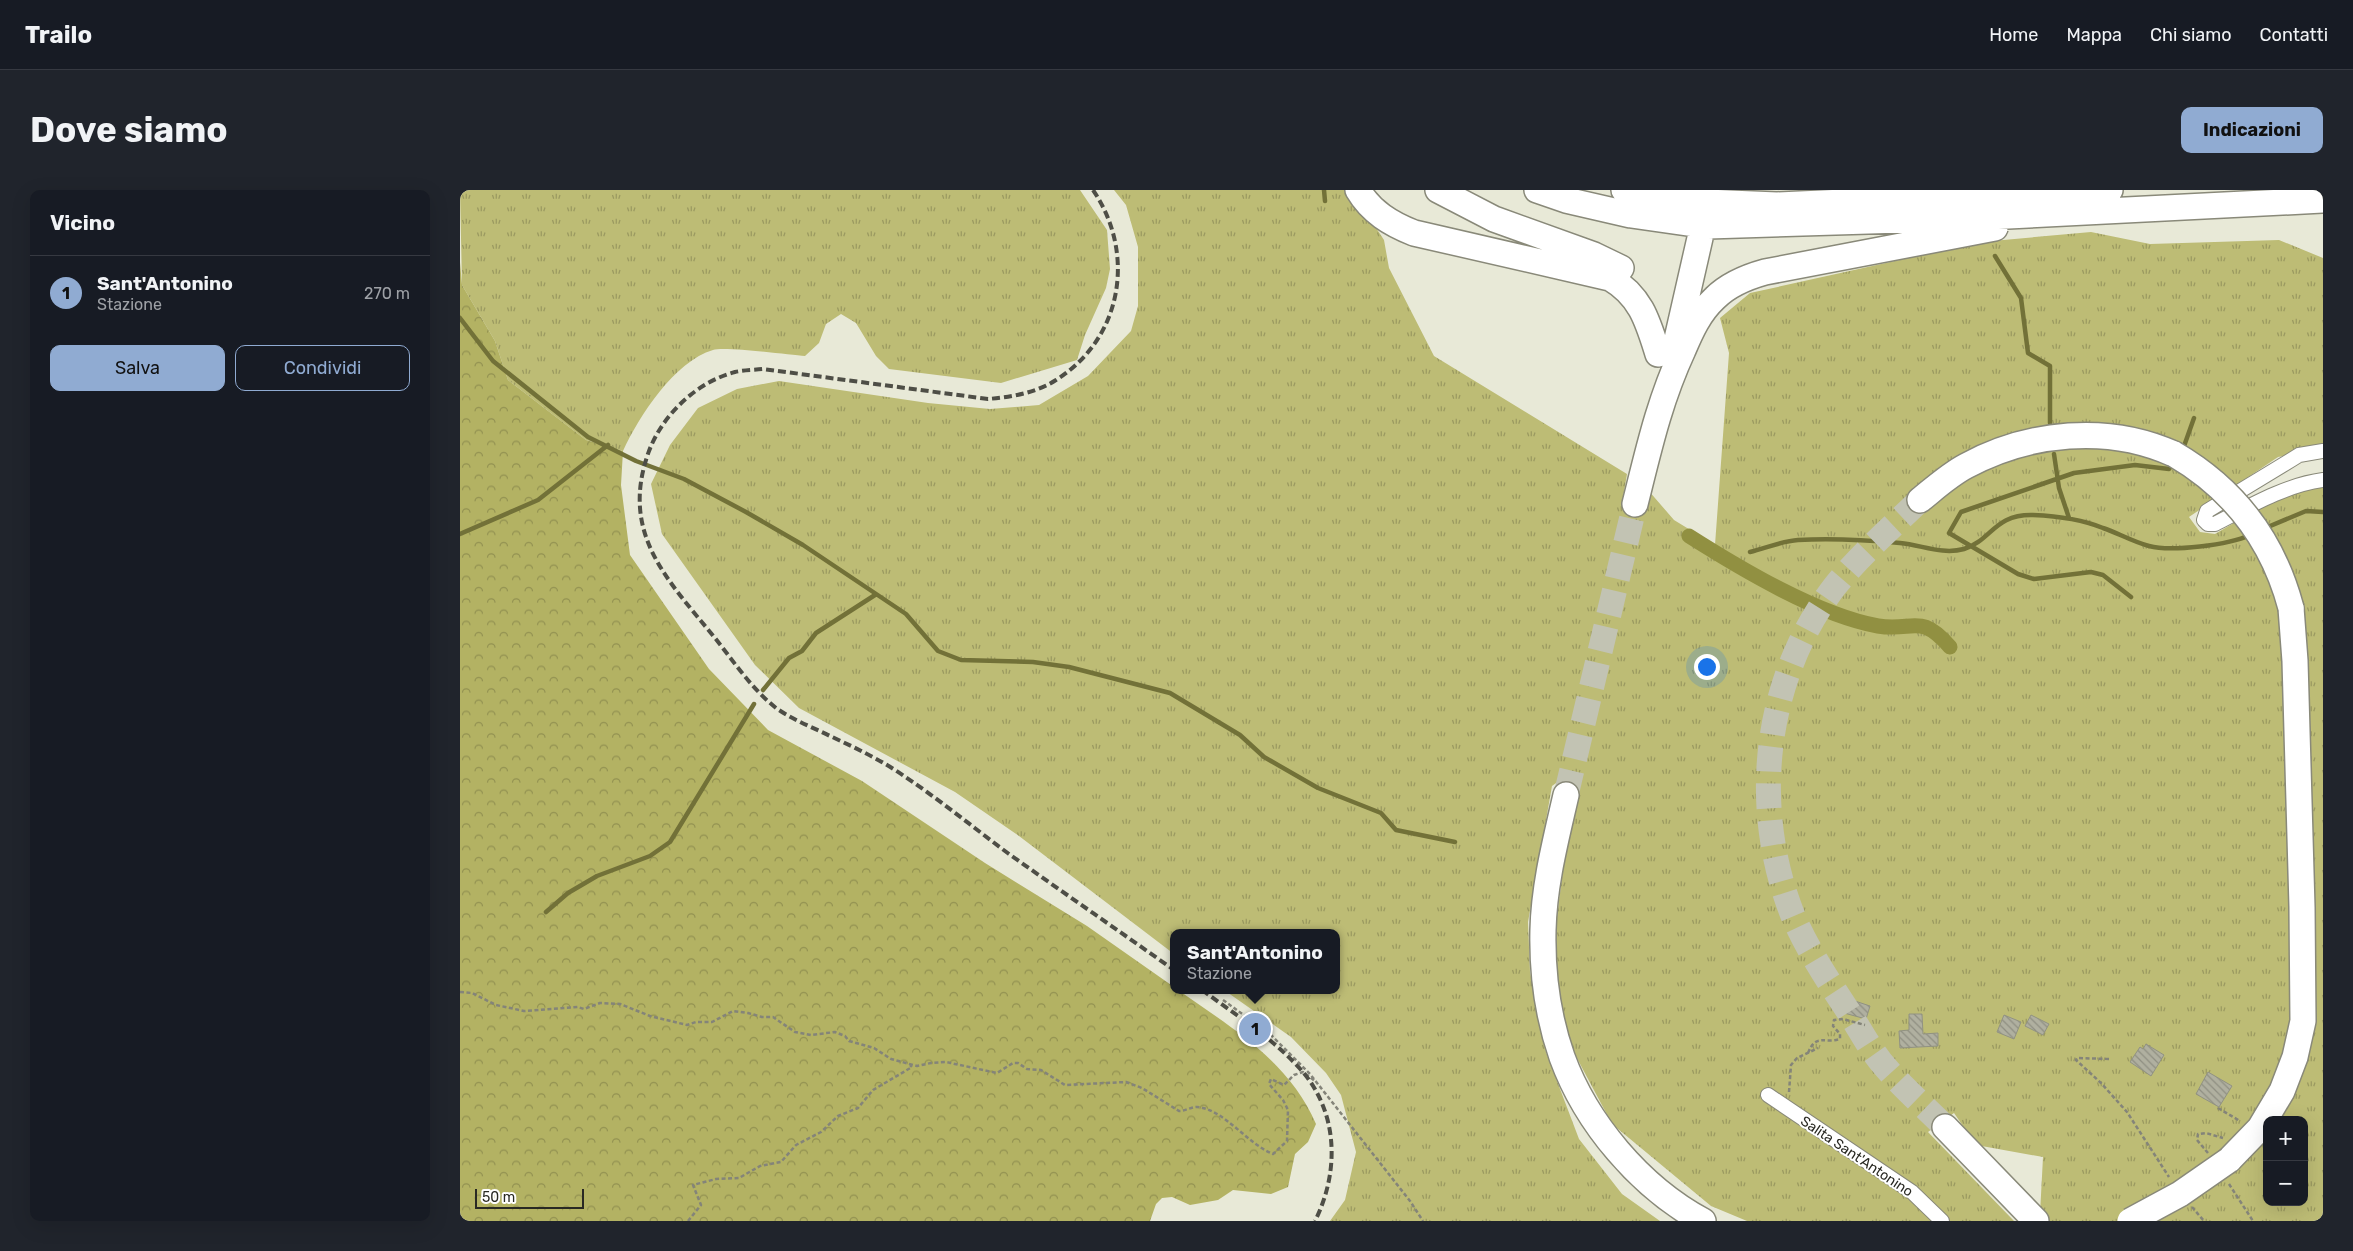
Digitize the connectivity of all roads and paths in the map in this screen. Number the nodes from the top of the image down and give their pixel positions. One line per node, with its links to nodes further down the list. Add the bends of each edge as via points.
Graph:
1 (1358, 190): 11 (highway, via 1388,222 1414,233 1610,278 1627,290 1642,307)
2 (1438, 190): 11 (highway, via 1494,219 1626,270 1642,285 1653,305 1658,326)
3 (1537, 190): 9 (highway, via 1631,215 1708,226)
4 (1624, 190): 7 (highway, via 1697,201 1777,205)
5 (1870, 190): 7 (highway)
6 (2110, 190): 7 (highway)
7 (1960, 197)
8 (2323, 200): 9 (highway)
9 (2059, 214): 12 (highway, via 1765,272 1738,281 1716,297 1699,317)
10 (1700, 238): 12 (highway)
11 (1658, 354): 13 (highway)
12 (1669, 381): 13 (highway)
13 (1657, 412): 17 (highway)
14 (2323, 451): 15 (street, via 2290,460 2207,512 2204,520 2215,524 2260,501)
15 (2323, 480)
16 (1920, 500): 37 (highway, bridge, via 1965,466 1999,451 2037,440 2076,435 2116,437 2161,448 2213,480 2250,519 2279,570 2291,608 2303,925 2303,1021 2295,1057 2282,1091 2260,1128 2230,1160 2180,1194)
17 (1635, 504)
18 (1566, 795): 34 (highway, via 1548,879 1543,928 1549,1006 1562,1057 1585,1105 1613,1144 1662,1193)
19 (460, 992): 25 (path, via 524,1011 620,1004 687,1026 696,1022 712,1022 733,1011 748,1013 773,1018 795,1032 811,1035 835,1032 849,1041)
20 (1223, 1000): 26 (path, via 1270,1034)
21 (1865, 1025): 23 (path, via 1834,1020 1833,1026 1840,1039 1820,1040)
22 (1818, 1048): 23 (path)
23 (1808, 1053): 28 (path, via 1797,1058 1792,1065)
24 (2109, 1059): 30 (path, via 2076,1060 2127,1112)
25 (909, 1064): 26 (path, via 946,1062 998,1073 1018,1063 1027,1069 1041,1070 1065,1085 1126,1082 1179,1111 1201,1108 1222,1116 1246,1138 1273,1154 1287,1141 1289,1121 1286,1104 1271,1087 1271,1079 1284,1085 1292,1076 1303,1072); 32 (path, via 912,1067 873,1090 858,1108 838,1116 821,1132 796,1145 781,1162 760,1166 738,1178 716,1178 693,1185 701,1205)
26 (1315, 1082): 33 (path)
27 (1768, 1095): 28 (street, Salita Sant'Antonino)
28 (1791, 1111): 35 (street, Salita Sant'Antonino, via 1912,1192)
29 (1945, 1127): 36 (highway)
30 (2170, 1179)
31 (2188, 1201): 38 (path)
32 (688, 1221)
33 (1422, 1221)
34 (1703, 1221)
35 (1942, 1221)
36 (2036, 1221)
37 (2130, 1221)
38 (2204, 1221)

